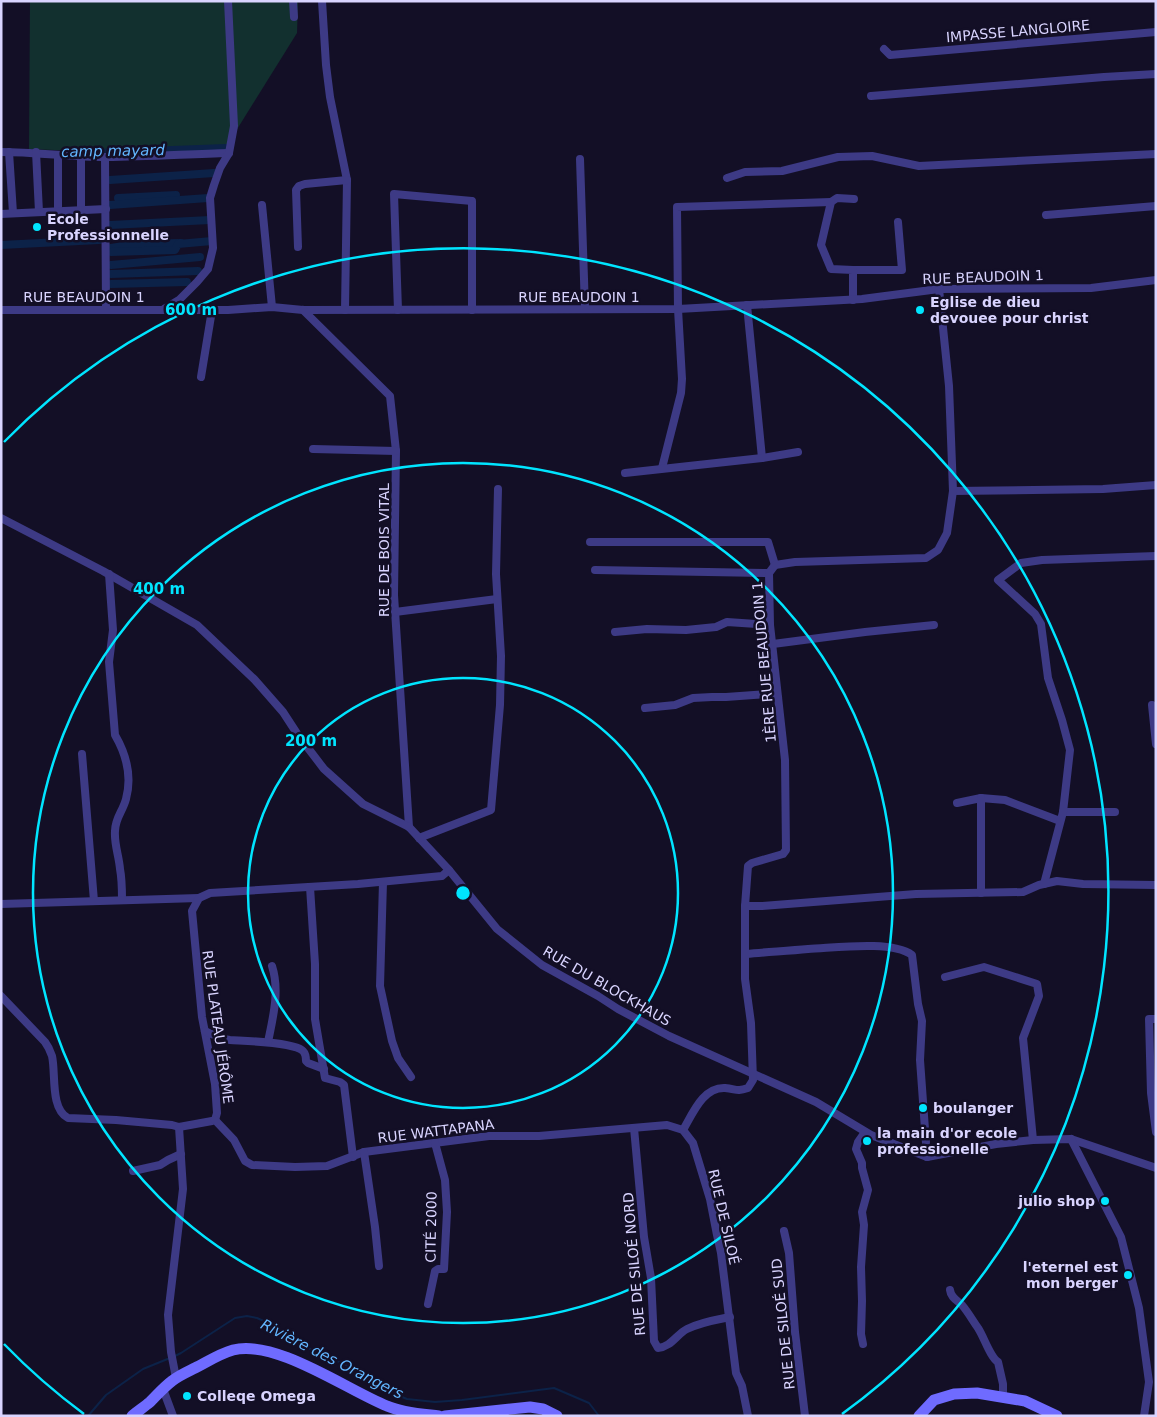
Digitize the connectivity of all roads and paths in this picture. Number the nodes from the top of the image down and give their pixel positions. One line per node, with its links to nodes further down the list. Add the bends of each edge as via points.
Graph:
1 (228, 1): 11 (street, via 234,126)
2 (293, 1): 4 (street)
3 (322, 1): 18 (street, via 330,97)
4 (294, 17)
5 (1156, 32): 6 (street, IMPASSE LANGLOIRE, via 890,55)
6 (884, 49)
7 (1156, 74): 8 (street)
8 (870, 96)
9 (5, 152): 10 (street); 27 (street)
10 (36, 152): 13 (street); 26 (street)
11 (229, 153): 15 (street); 42 (street, via 210,198 214,248 208,269 179,300)
12 (1156, 154): 17 (street, via 919,166 872,156 838,157 782,171 745,172)
13 (58, 155): 14 (street); 25 (street)
14 (81, 156): 15 (street); 24 (street)
15 (105, 157): 23 (street)
16 (580, 159): 39 (street)
17 (727, 178)
18 (347, 180): 31 (street, via 304,184 296,190); 45 (street)
19 (854, 199): 20 (street, via 837,198)
20 (831, 202): 32 (street, via 821,245 831,269); 40 (street, via 677,207)
21 (262, 205): 37 (street)
22 (1156, 206): 29 (street)
23 (106, 209): 24 (street); 38 (street)
24 (82, 210): 25 (street)
25 (58, 211): 26 (street)
26 (39, 212): 27 (street)
27 (13, 213): 28 (street)
28 (1, 214)
29 (1046, 215)
30 (898, 222): 32 (street, via 902,270)
31 (298, 247)
32 (853, 270): 35 (street)
33 (1156, 280): 34 (street, RUE BEAUDOIN 1, via 1091,288)
34 (939, 289): 35 (street, RUE BEAUDOIN 1); 57 (street, 1ÈRE RUE BEAUDOIN 1, via 949,386)
35 (853, 300): 36 (street, RUE BEAUDOIN 1)
36 (747, 305): 40 (street, RUE BEAUDOIN 1); 52 (street)
37 (272, 307): 43 (street, RUE BEAUDOIN 1); 44 (street, RUE BEAUDOIN 1)
38 (106, 309): 41 (street, RUE BEAUDOIN 1); 42 (street, RUE BEAUDOIN 1)
39 (585, 309): 40 (street, RUE BEAUDOIN 1); 47 (street, RUE BEAUDOIN 1)
40 (678, 309): 53 (street, via 682,379)
41 (1, 310)
42 (162, 310): 43 (street, RUE BEAUDOIN 1)
43 (212, 310): 48 (street)
44 (303, 310): 45 (street, RUE BEAUDOIN 1); 50 (street, RUE DE BOIS VITAL, via 390,396)
45 (345, 310): 46 (street, RUE BEAUDOIN 1)
46 (398, 310): 47 (street, RUE BEAUDOIN 1); 47 (street, via 394,194 472,201)
47 (472, 310)
48 (200, 377)
49 (312, 449): 50 (street)
50 (396, 451): 66 (street, RUE DE BOIS VITAL)
51 (798, 452): 52 (street)
52 (762, 458): 53 (street)
53 (662, 468): 54 (street)
54 (625, 473)
55 (1156, 485): 57 (street)
56 (498, 489): 65 (street)
57 (953, 491): 61 (street, 1ÈRE RUE BEAUDOIN 1, via 947,532 938,550 926,558)
58 (1, 518): 64 (street, RUE DU BLOCKHAUS)
59 (590, 542): 61 (street, via 768,542)
60 (1156, 556): 78 (street, via 1021,563 998,580 1035,614 1040,624 1048,678 1070,750)
61 (775, 565): 63 (street, 1ÈRE RUE BEAUDOIN 1)
62 (595, 570): 63 (street)
63 (769, 573): 67 (street, 1ÈRE RUE BEAUDOIN 1)
64 (109, 574): 81 (street, RUE DU BLOCKHAUS, via 197,624 254,678 324,769 363,804); 90 (street, via 115,735 126,759 128,784 114,833)
65 (498, 599): 66 (street); 82 (street, via 500,705 491,810)
66 (395, 612): 81 (street, RUE DE BOIS VITAL)
67 (770, 625): 69 (street, via 727,622 716,627 686,630); 70 (street, 1ÈRE RUE BEAUDOIN 1)
68 (934, 625): 70 (street)
69 (615, 632)
70 (772, 644): 71 (street, 1ÈRE RUE BEAUDOIN 1)
71 (778, 698): 73 (street, via 766,694 712,696); 93 (street, 1ÈRE RUE BEAUDOIN 1, via 785,760 786,850 783,854 748,866)
72 (1152, 705): 74 (street)
73 (645, 708)
74 (1156, 744)
75 (82, 754): 91 (street)
76 (981, 798): 77 (street); 80 (street, via 1005,800); 88 (street)
77 (957, 803)
78 (1063, 812): 79 (street); 80 (street)
79 (1115, 812)
80 (1060, 821): 85 (street)
81 (409, 827): 82 (street, RUE DU BLOCKHAUS)
82 (419, 838): 83 (street, RUE DU BLOCKHAUS)
83 (449, 870): 84 (street, via 442,876); 102 (street, RUE DU BLOCKHAUS, via 497,929 542,965 669,1036)
84 (383, 882): 87 (street); 103 (street, via 380,986 395,1050)
85 (1044, 884): 86 (street, via 1057,881); 88 (street, via 1023,892)
86 (1156, 885)
87 (310, 887): 89 (street, via 210,893); 101 (street, via 315,1019)
88 (981, 893): 93 (street, via 916,894)
89 (199, 898): 90 (street); 99 (street, RUE PLATEAU JÉRÔME, via 192,911)
90 (122, 900): 91 (street)
91 (94, 901): 92 (street)
92 (1, 904)
93 (745, 906): 94 (street, 1ÈRE RUE BEAUDOIN 1)
94 (746, 954): 102 (street, 1ÈRE RUE BEAUDOIN 1); 116 (street, via 859,946 904,950 912,955 922,1021 920,1060)
95 (272, 966): 100 (street, via 277,992)
96 (945, 978): 111 (street, via 984,967 1037,984 1039,996 1023,1038)
97 (1, 996): 105 (street, RUE PLATEAU JÉRÔME, via 49,1049 58,1109 64,1116)
98 (1156, 1018): 109 (street, via 1149,1019 1151,1093)
99 (205, 1031): 100 (street, via 230,1040); 104 (street, RUE PLATEAU JÉRÔME, via 216,1084)
100 (268, 1042): 101 (street, via 299,1048 308,1064)
101 (324, 1069): 115 (street, via 326,1078 344,1085)
102 (752, 1073): 107 (street, via 753,1080 748,1088 712,1090 701,1100); 108 (street, RUE DU BLOCKHAUS, via 816,1102)
103 (410, 1077)
104 (215, 1120): 105 (street, RUE PLATEAU JÉRÔME); 115 (street, RUE WATTAPANA, via 234,1140 245,1161 252,1165 327,1166)
105 (179, 1127): 114 (street)
106 (634, 1128): 107 (street, RUE WATTAPANA, via 667,1125); 112 (street, RUE WATTAPANA, via 540,1136 489,1136); 123 (street, RUE DE SILOÉ NORD, via 651,1278 654,1341 658,1348 664,1347 685,1330)
107 (683, 1130): 123 (street, RUE DE SILOÉ, via 693,1143 710,1199)
108 (865, 1132): 116 (street, RUE DU BLOCKHAUS); 124 (street, via 856,1149 868,1190 862,1212)
109 (1156, 1132)
110 (1071, 1139): 111 (street); 117 (street); 138 (street, via 1121,1237 1139,1308 1149,1382)
111 (1033, 1140): 116 (street)
112 (435, 1143): 113 (street, RUE WATTAPANA); 122 (street, CITÉ 2000, via 444,1180 444,1269 435,1271)
113 (364, 1152): 115 (street, RUE WATTAPANA); 120 (street)
114 (181, 1154): 118 (street, via 160,1166); 125 (street, via 183,1189 168,1314)
115 (353, 1157)
116 (927, 1157)
117 (1156, 1168)
118 (133, 1171)
119 (784, 1231): 136 (street, RUE DE SILOÉ SUD)
120 (379, 1266)
121 (950, 1290): 127 (street, via 978,1327 993,1359 998,1362)
122 (428, 1304)
123 (730, 1317): 135 (street, RUE DE SILOÉ, via 736,1373)
124 (863, 1344)
125 (176, 1378): 126 (street); 132 (street, via 233,1350 259,1350 331,1377 389,1407)
126 (163, 1389): 130 (street); 131 (street)
127 (1003, 1397): 129 (street, via 954,1394 934,1400); 137 (street, via 1025,1401)
128 (506, 1413): 133 (street); 134 (street, via 530,1407)
129 (921, 1415)
130 (132, 1416)
131 (173, 1416)
132 (439, 1416)
133 (445, 1416)
134 (556, 1416)
135 (748, 1416)
136 (805, 1416)
137 (1057, 1416)
138 (1144, 1416)

